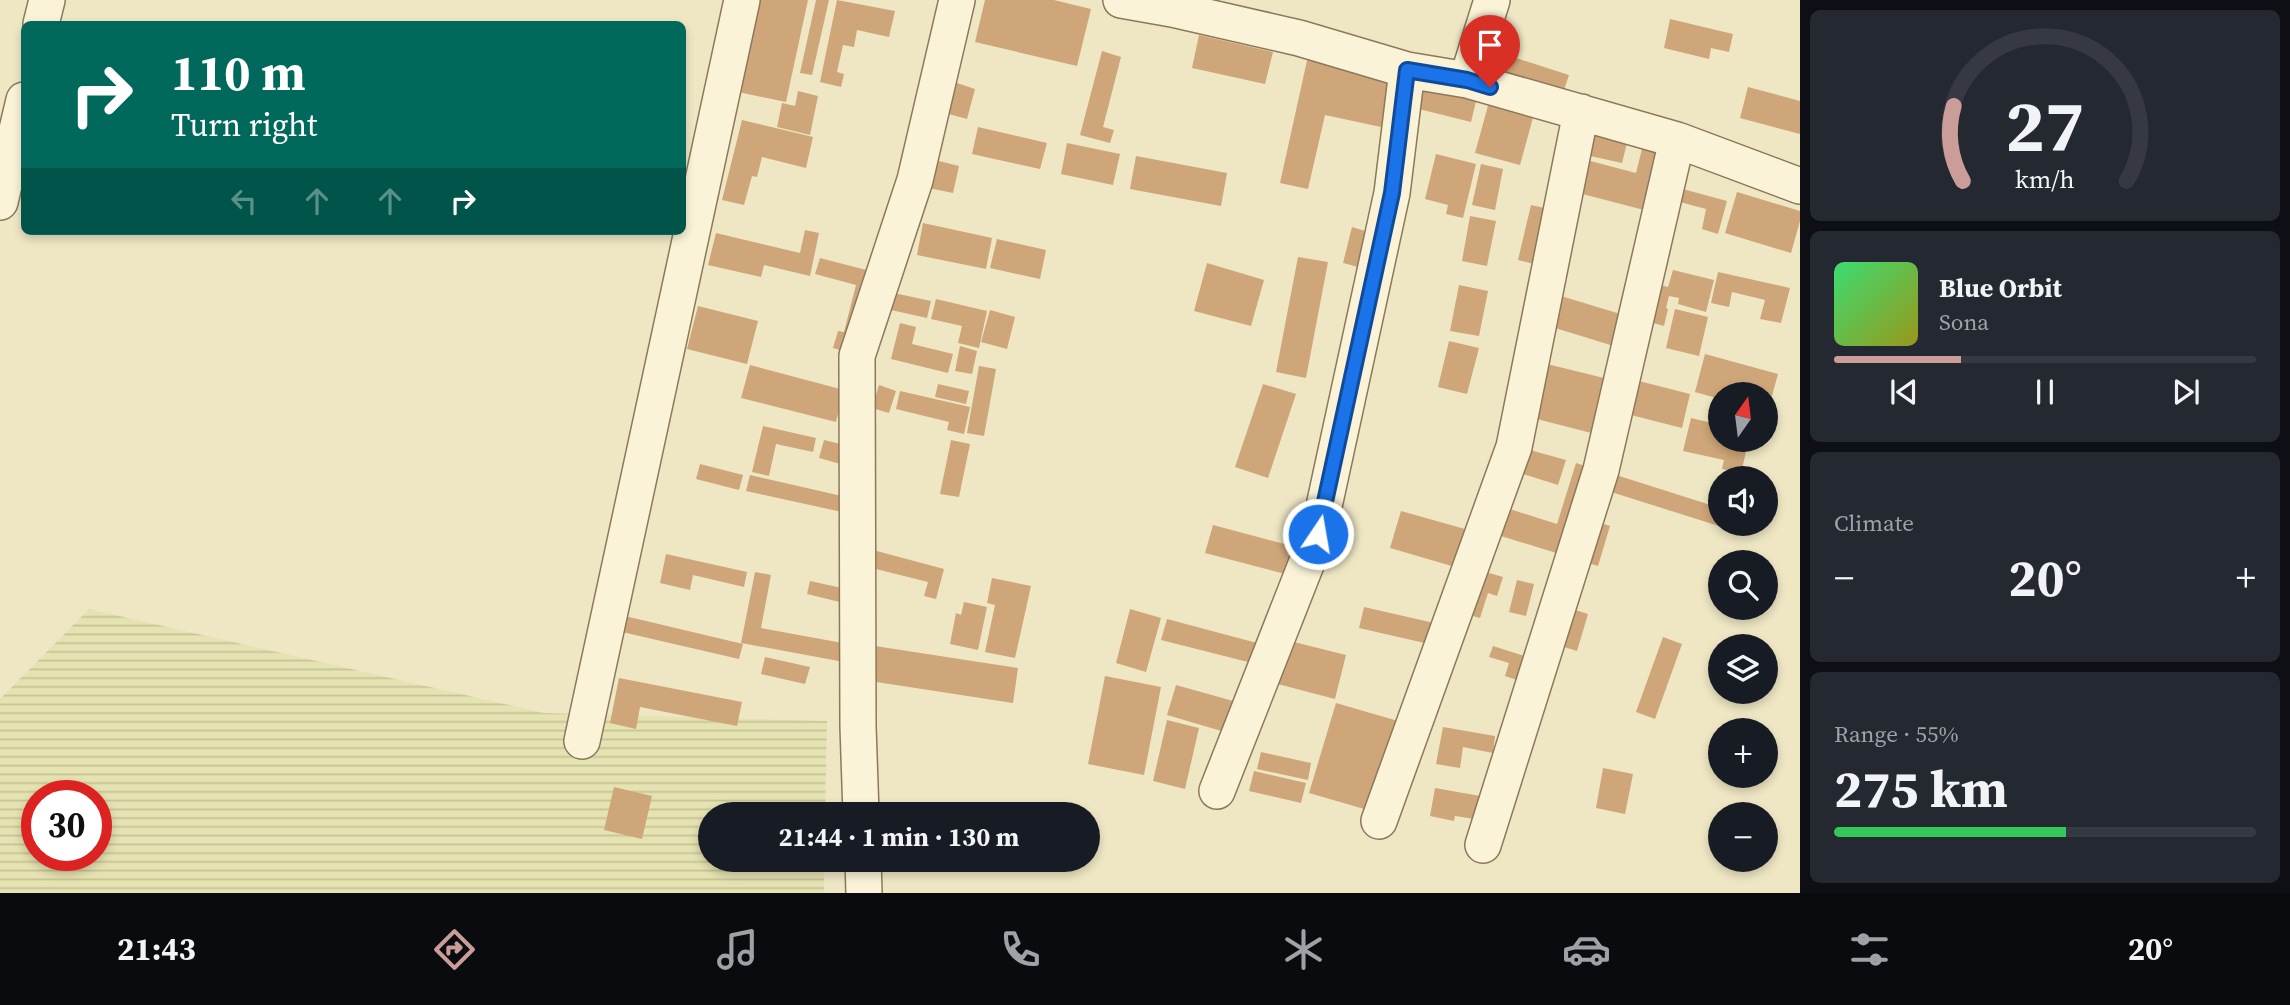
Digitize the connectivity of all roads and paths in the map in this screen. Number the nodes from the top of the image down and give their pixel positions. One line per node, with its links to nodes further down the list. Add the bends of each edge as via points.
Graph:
1 (47, 0): 7 (street)
2 (742, 0): 15 (street)
3 (957, 0): 17 (street, via 915,180 857,356)
4 (1121, 0): 6 (street)
5 (1492, 0): 9 (street)
6 (1173, 4): 8 (street)
7 (42, 21)
8 (1407, 70): 9 (street); 16 (street, via 1392,193 1318,534)
9 (1467, 80): 10 (street)
10 (1581, 112): 12 (street); 18 (street, via 1514,447)
11 (21, 113): 14 (street)
12 (1677, 140): 13 (street); 19 (street, via 1601,470)
13 (1800, 186)
14 (0, 202)
15 (582, 741)
16 (1217, 791)
17 (861, 802)
18 (1379, 821)
19 (1483, 845)
20 (863, 872): 21 (street)
21 (864, 893)

